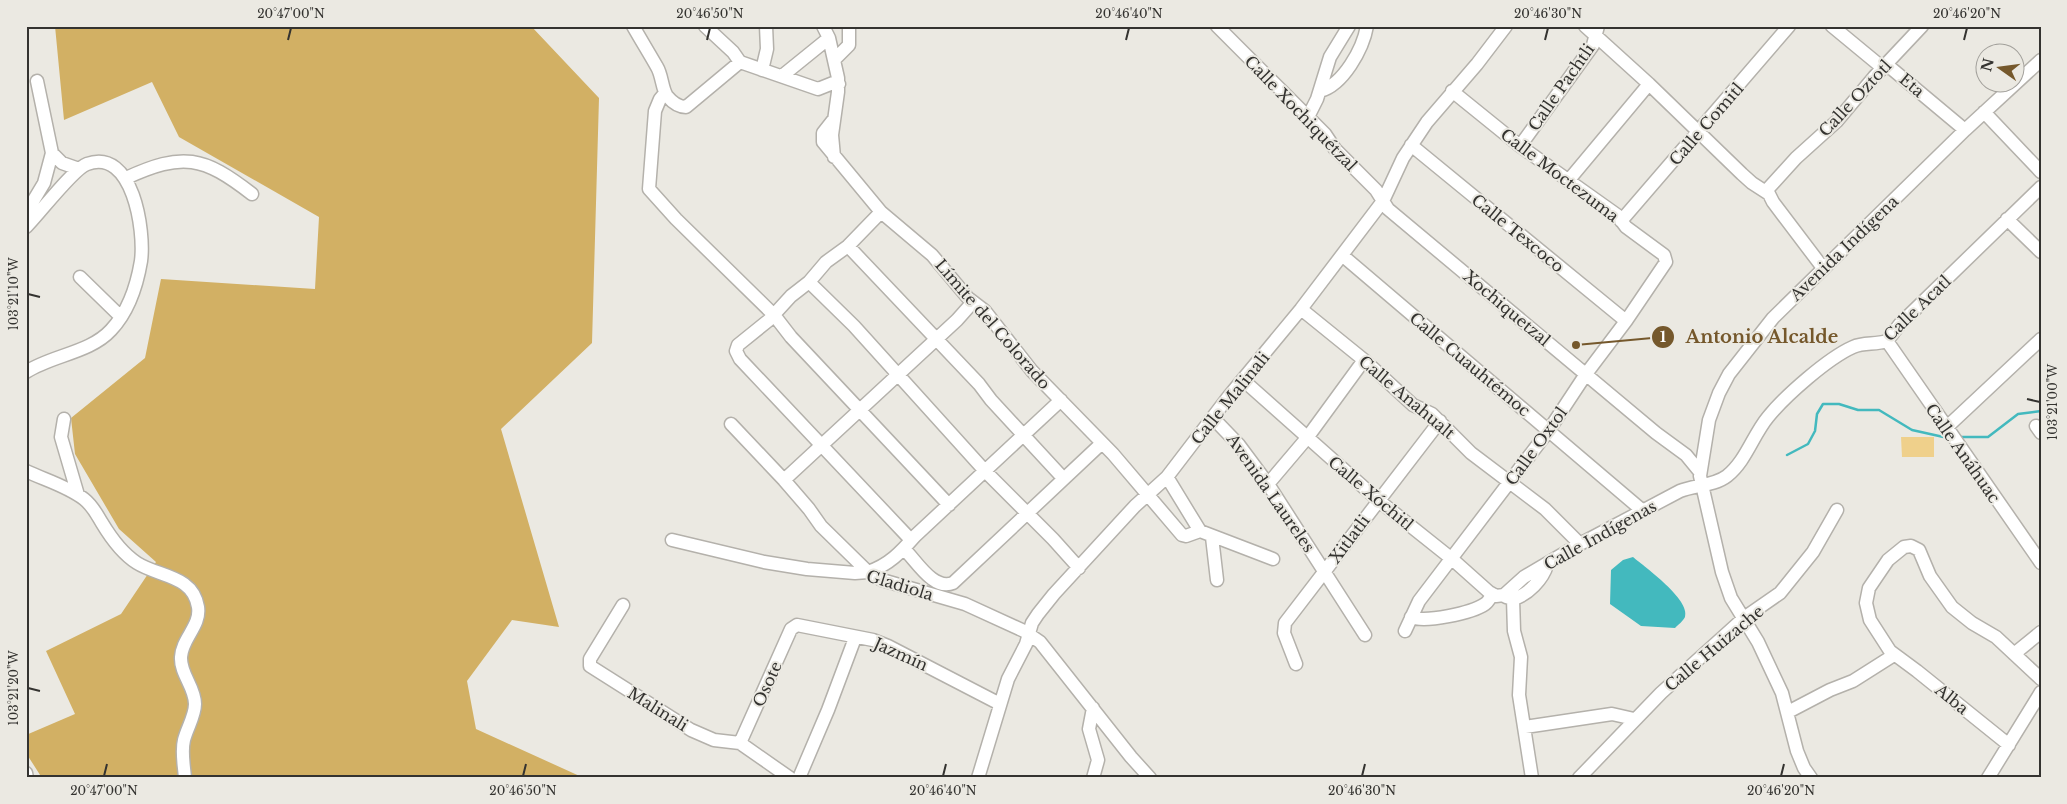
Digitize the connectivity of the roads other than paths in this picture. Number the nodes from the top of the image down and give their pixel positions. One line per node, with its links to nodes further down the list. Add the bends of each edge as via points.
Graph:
1 (633, 26): 28 (street, via 657,67)
2 (766, 26): 21 (street, via 767,49)
3 (823, 26): 15 (street)
4 (849, 26): 16 (street, via 849,44)
5 (1217, 26): 30 (street, Calle Xochiquétzal)
6 (1366, 26): 18 (street)
7 (1506, 26): 26 (street, Calle Malinali)
8 (1585, 26): 14 (street)
9 (1789, 26): 32 (street, Calle Comitl)
10 (1832, 26): 20 (street, Eta)
11 (1922, 26): 20 (street, Calle Oztotl)
12 (710, 28): 19 (street)
13 (1347, 30): 18 (street); 27 (street, via 1330,57)
14 (1597, 31): 25 (street); 34 (street, Calle Pachtli, via 1593,46)
15 (830, 38): 16 (street); 22 (street)
16 (835, 59): 24 (street)
17 (2041, 60): 29 (street, Avenida Indígena)
18 (1351, 61): 27 (street, via 1337,81)
19 (740, 62): 21 (street); 28 (street, via 686,106 673,103)
20 (1885, 67): 31 (street, Eta, via 1892,69); 42 (street, Calle Oztotl, via 1837,121)
21 (762, 70): 22 (street)
22 (782, 76): 24 (street, via 818,89)
23 (37, 82): 35 (street)
24 (839, 84): 46 (street, Límite del Colorado, via 834,119 822,138 825,146)
25 (1649, 84): 32 (street); 40 (street)
26 (1452, 91): 33 (street, Calle Malinali); 34 (street, Calle Moctezuma)
27 (1320, 92): 30 (street)
28 (665, 94): 60 (street, via 655,111 649,189)
29 (1984, 112): 31 (street, Avenida Indígena); 37 (street)
30 (1308, 117): 45 (street, Calle Xochiquétzal)
31 (1966, 130): 55 (street, Avenida Indígena)
32 (1699, 133): 42 (street, via 1752,183); 49 (street, Calle Comitl)
33 (1411, 145): 45 (street, Calle Malinali); 62 (street, Calle Texcoco)
34 (1520, 146): 40 (street, Calle Moctezuma)
35 (52, 153): 36 (street, via 62,163); 38 (street)
36 (79, 169): 39 (street, via 98,162 120,170); 44 (street)
37 (2041, 172)
38 (47, 176): 44 (street); 47 (street)
39 (126, 178): 43 (street, via 172,161 188,160 215,169); 61 (street, via 138,218 141,251 135,287)
40 (1568, 181): 49 (street, Calle Moctezuma)
41 (2041, 187): 48 (street, Calle Acatl)
42 (1766, 191): 55 (street)
43 (252, 194)
44 (51, 200): 50 (street)
45 (1383, 201): 53 (street, Calle Malinali); 69 (street, Xochiquetzal, via 1388,209)
46 (881, 212): 51 (street); 58 (street, Límite del Colorado, via 932,255)
47 (26, 213)
48 (2007, 219): 52 (street); 64 (street, Calle Acatl, via 1900,324)
49 (1621, 221): 54 (street, Calle Moctezuma)
50 (26, 226)
51 (848, 246): 57 (street, via 826,262); 63 (street)
52 (2041, 252)
53 (1343, 256): 59 (street, Calle Malinali); 78 (street, Calle Cuauhtémoc)
54 (1666, 259): 62 (street, Calle Oxtol)
55 (1823, 268): 87 (street, Avenida Indígena, via 1773,318 1729,374 1709,420)
56 (80, 277): 61 (street)
57 (809, 282): 60 (street); 68 (street)
58 (973, 302): 63 (street); 71 (street, Límite del Colorado, via 986,311 1032,371)
59 (1301, 309): 66 (street, Calle Anahualt); 70 (street, Calle Malinali)
60 (774, 315): 72 (street); 82 (street, via 738,345 736,353)
61 (121, 317): 67 (street, via 95,343)
62 (1626, 321): 69 (street, Calle Oxtol)
63 (936, 340): 68 (street); 79 (street)
64 (1887, 341): 77 (street, Calle Anáhuac); 87 (street, Calle Acatl, via 1861,344 1846,351 1798,388 1768,417 1750,447 1726,476 1718,481)
65 (2040, 342): 77 (street)
66 (1364, 360): 75 (street, Calle Anahualt, via 1413,405); 80 (street)
67 (26, 372)
68 (898, 374): 72 (street); 84 (street)
69 (1586, 374): 78 (street, Calle Oxtol); 87 (street, Xochiquetzal, via 1686,456)
70 (1243, 380): 73 (street, Calle Malinali); 80 (street, Calle Xóchitl)
71 (1061, 400): 79 (street); 81 (street, Límite del Colorado)
72 (859, 409): 82 (street); 94 (street)
73 (1213, 418): 85 (street, Calle Malinali); 90 (street, Avenida Laureles, via 1239,445)
74 (64, 419): 91 (street, via 61,438)
75 (1440, 421): 89 (street, Calle Anahualt, via 1471,453); 93 (street, Xitlatli)
76 (731, 424): 88 (street)
77 (1947, 428): 105 (street, Calle Anáhuac)
78 (1549, 430): 89 (street, Calle Oxtol); 96 (street, Calle Cuauhtémoc)
79 (1023, 435): 84 (street); 86 (street)
80 (1306, 438): 90 (street); 93 (street, Calle Xóchitl)
81 (1102, 443): 86 (street); 92 (street, Límite del Colorado)
82 (821, 445): 88 (street); 102 (street)
83 (26, 471): 91 (street)
84 (985, 471): 94 (street); 97 (street)
85 (1167, 477): 92 (street, Calle Malinali); 98 (street)
86 (1063, 478): 97 (street)
87 (1701, 478): 96 (street, Calle Indígenas); 115 (street, Avenida Indígena, via 1722,572)
88 (784, 480): 108 (street, via 821,526)
89 (1510, 482): 101 (street, Calle Anahualt, via 1545,509); 103 (street, Calle Oxtol)
90 (1268, 484): 107 (street, Avenida Laureles)
91 (78, 495): 137 (street, via 94,510 110,536 129,557 148,569 183,582 198,606 198,618 185,641 181,657 195,703 183,746)
92 (1147, 495): 98 (street, Límite del Colorado, via 1183,536); 106 (street, Calle Malinali)
93 (1378, 500): 103 (street, Calle Xóchitl); 107 (street, Xitlatli)
94 (949, 505): 102 (street)
95 (1837, 510): 115 (street, Calle Huizache, via 1813,552 1784,588)
96 (1644, 511): 101 (street, Calle Indígenas)
97 (1028, 513): 106 (street); 110 (street, via 958,580)
98 (1200, 531): 99 (street)
99 (1212, 537): 104 (street); 109 (street)
100 (672, 540): 108 (street, Gladiola, via 764,562 807,569)
101 (1580, 544): 111 (street, Calle Indígenas, via 1524,577)
102 (908, 545): 108 (street, via 890,562); 110 (street, via 931,578)
103 (1452, 558): 111 (street, Calle Xóchitl); 114 (street, Calle Oxtol, via 1419,601)
104 (1273, 559)
105 (2041, 563)
106 (1079, 568): 119 (street, Calle Malinali, via 1038,614)
107 (1325, 571): 120 (street, Avenida Laureles); 124 (street, Xitlatli, via 1284,623 1284,633)
108 (868, 572): 112 (street, Gladiola, via 882,580)
109 (1217, 580)
110 (948, 585): 112 (street)
111 (1503, 596): 114 (street, Calle Indígenas, via 1461,613 1419,620); 131 (street, via 1520,657 1519,695)
112 (946, 599): 119 (street, Gladiola, via 965,604)
113 (623, 605): 132 (street, Malinali, via 590,659 590,666 691,730 714,740)
114 (1411, 618): 117 (street, Calle Oxtol)
115 (1744, 618): 129 (street, Avenida Indígena, via 1782,693); 130 (street, Calle Huizache)
116 (794, 625): 121 (street, Jazmín); 132 (street, Osote)
117 (1404, 631)
118 (2041, 632): 122 (street)
119 (1029, 634): 127 (street, Calle Malinali); 128 (street, Gladiola, via 1040,642)
120 (1365, 635)
121 (855, 638): 127 (street, Jazmín, via 888,646); 139 (street)
122 (2014, 654): 123 (street, Alba, via 1952,607 1927,570 1918,550 1911,546 1904,547 1888,560 1867,593 1866,603 1874,628); 125 (street)
123 (1894, 655): 129 (street, via 1853,681); 133 (street, Alba)
124 (1296, 664)
125 (2041, 679)
126 (2041, 692): 133 (street)
127 (1000, 704): 140 (street, Calle Malinali)
128 (1092, 708): 135 (street, Gladiola); 141 (street, via 1089,729 1098,760)
129 (1788, 712): 144 (street, Avenida Indígena, via 1797,751)
130 (1634, 719): 131 (street, via 1612,714); 143 (street, Calle Huizache)
131 (1525, 727): 142 (street)
132 (740, 743): 138 (street, Malinali)
133 (2009, 745): 145 (street)
134 (26, 773): 136 (street)
135 (1145, 775)
136 (27, 778)
137 (185, 778)
138 (790, 778)
139 (799, 778)
140 (978, 778)
141 (1093, 778)
142 (1532, 778)
143 (1580, 778)
144 (1811, 778)
145 (1988, 778)

